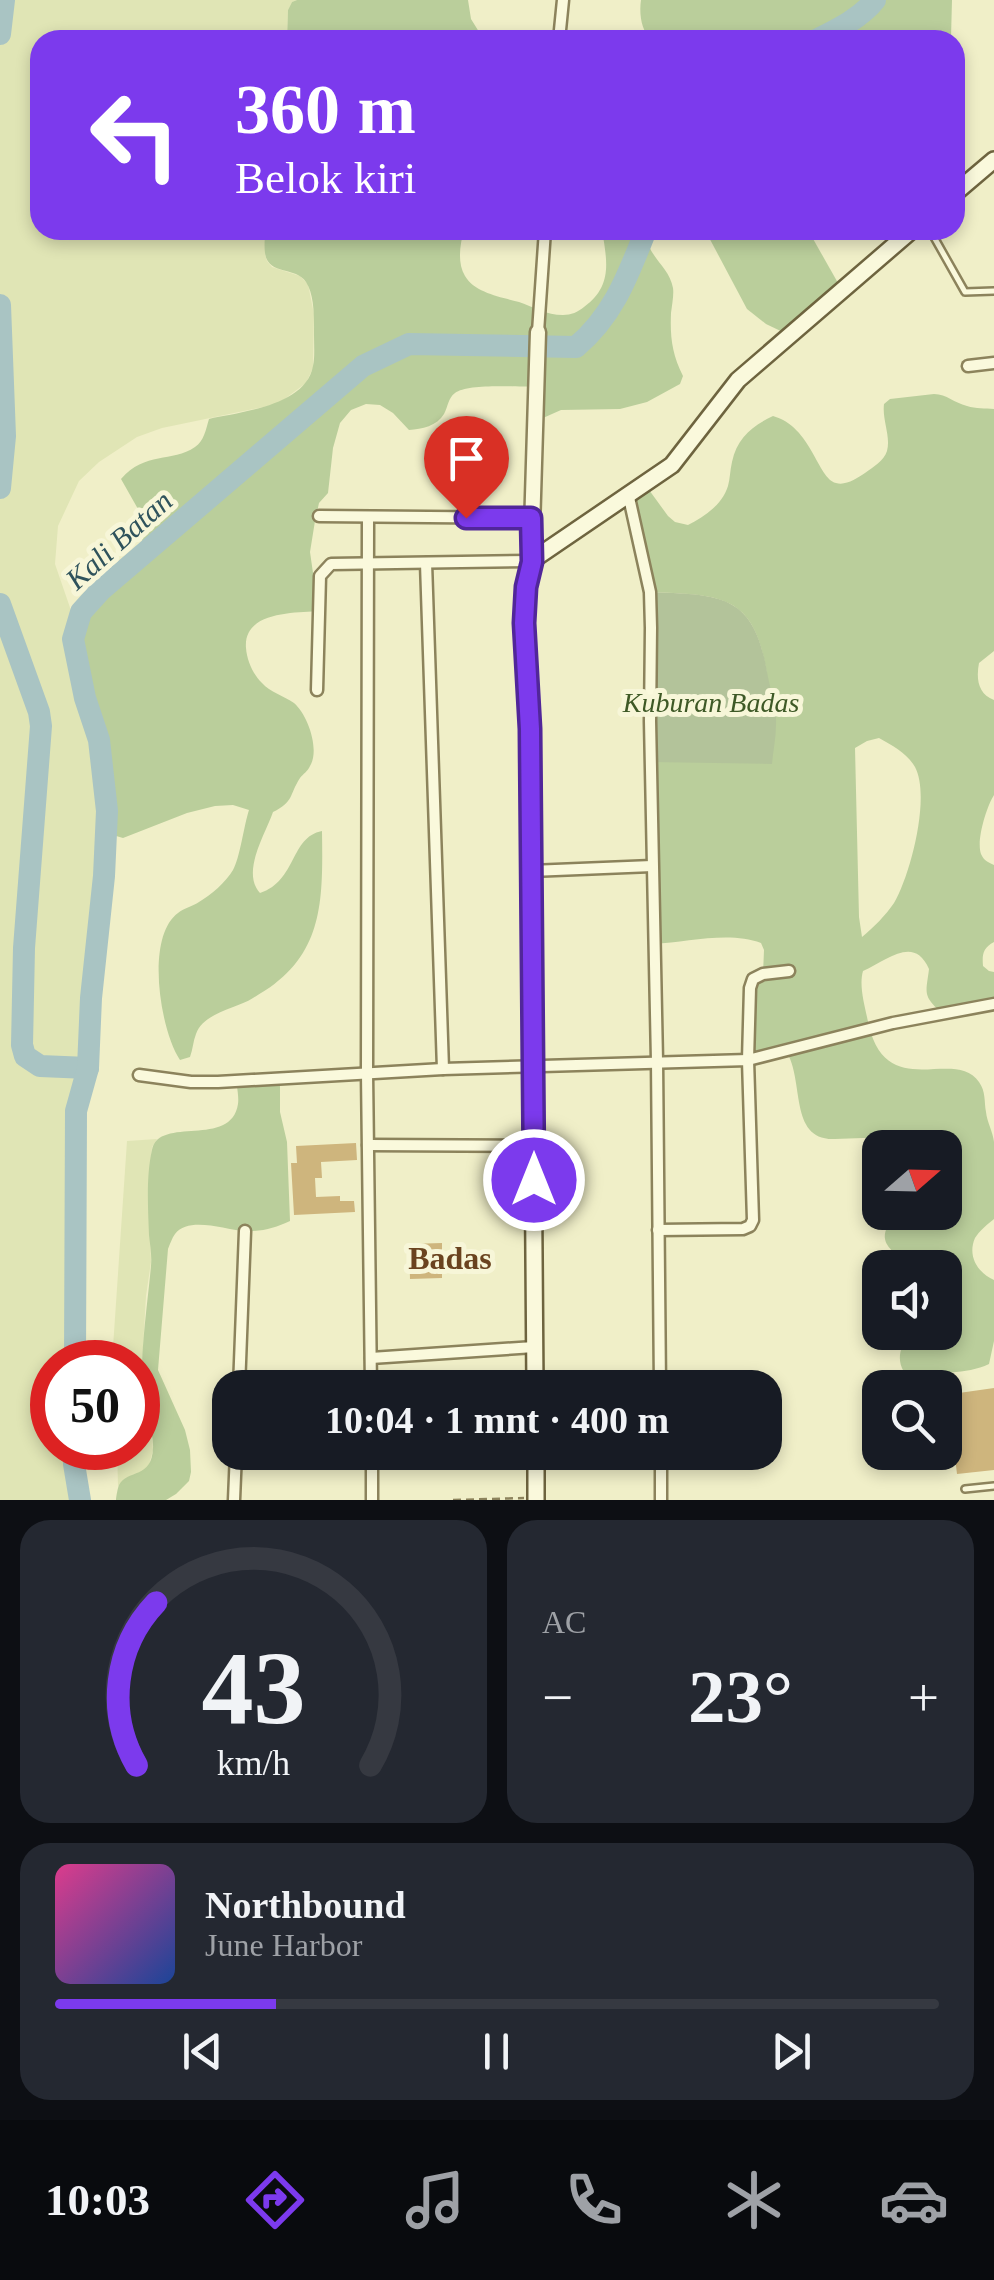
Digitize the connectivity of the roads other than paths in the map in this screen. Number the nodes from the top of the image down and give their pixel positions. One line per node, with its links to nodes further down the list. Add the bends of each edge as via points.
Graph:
1 (564, 0): 2 (street)
2 (560, 30)
3 (994, 160): 4 (main road)
4 (965, 185)
5 (545, 240): 9 (street)
6 (900, 240): 12 (main road, via 738,380 672,465)
7 (936, 240): 8 (lane, via 966,292)
8 (994, 290)
9 (538, 332): 15 (street)
10 (994, 363): 11 (street)
11 (968, 366)
12 (628, 493): 16 (main road); 20 (street, via 650,592)
13 (319, 516): 14 (street)
14 (368, 517): 15 (street); 18 (street)
15 (531, 518): 16 (street)
16 (532, 562): 17 (street); 21 (main road, via 524,623)
17 (426, 563): 18 (street); 27 (street)
18 (368, 564): 19 (street, via 331,564 320,576); 28 (street)
19 (318, 690)
20 (652, 866): 21 (street); 25 (street)
21 (531, 871): 26 (main road)
22 (788, 971): 24 (street, via 754,979)
23 (994, 1004): 24 (street)
24 (748, 1060): 25 (street); 32 (street, via 750,1226)
25 (657, 1061): 26 (street); 32 (street)
26 (534, 1067): 27 (street); 31 (main road)
27 (443, 1068): 28 (street)
28 (366, 1074): 29 (street, via 204,1082); 30 (street)
29 (139, 1075)
30 (368, 1144): 31 (street); 35 (street)
31 (534, 1146): 34 (main road)
32 (658, 1230): 39 (street)
33 (245, 1231): 36 (street)
34 (534, 1347): 35 (street); 38 (main road)
35 (371, 1358): 37 (street)
36 (240, 1370)
37 (371, 1370)
38 (535, 1370)
39 (660, 1370)
40 (235, 1470): 47 (street)
41 (372, 1470): 48 (street)
42 (536, 1470): 46 (main road)
43 (660, 1470): 49 (street)
44 (994, 1486): 45 (lane)
45 (965, 1489)
46 (536, 1499)
47 (234, 1500)
48 (372, 1500)
49 (661, 1500)

